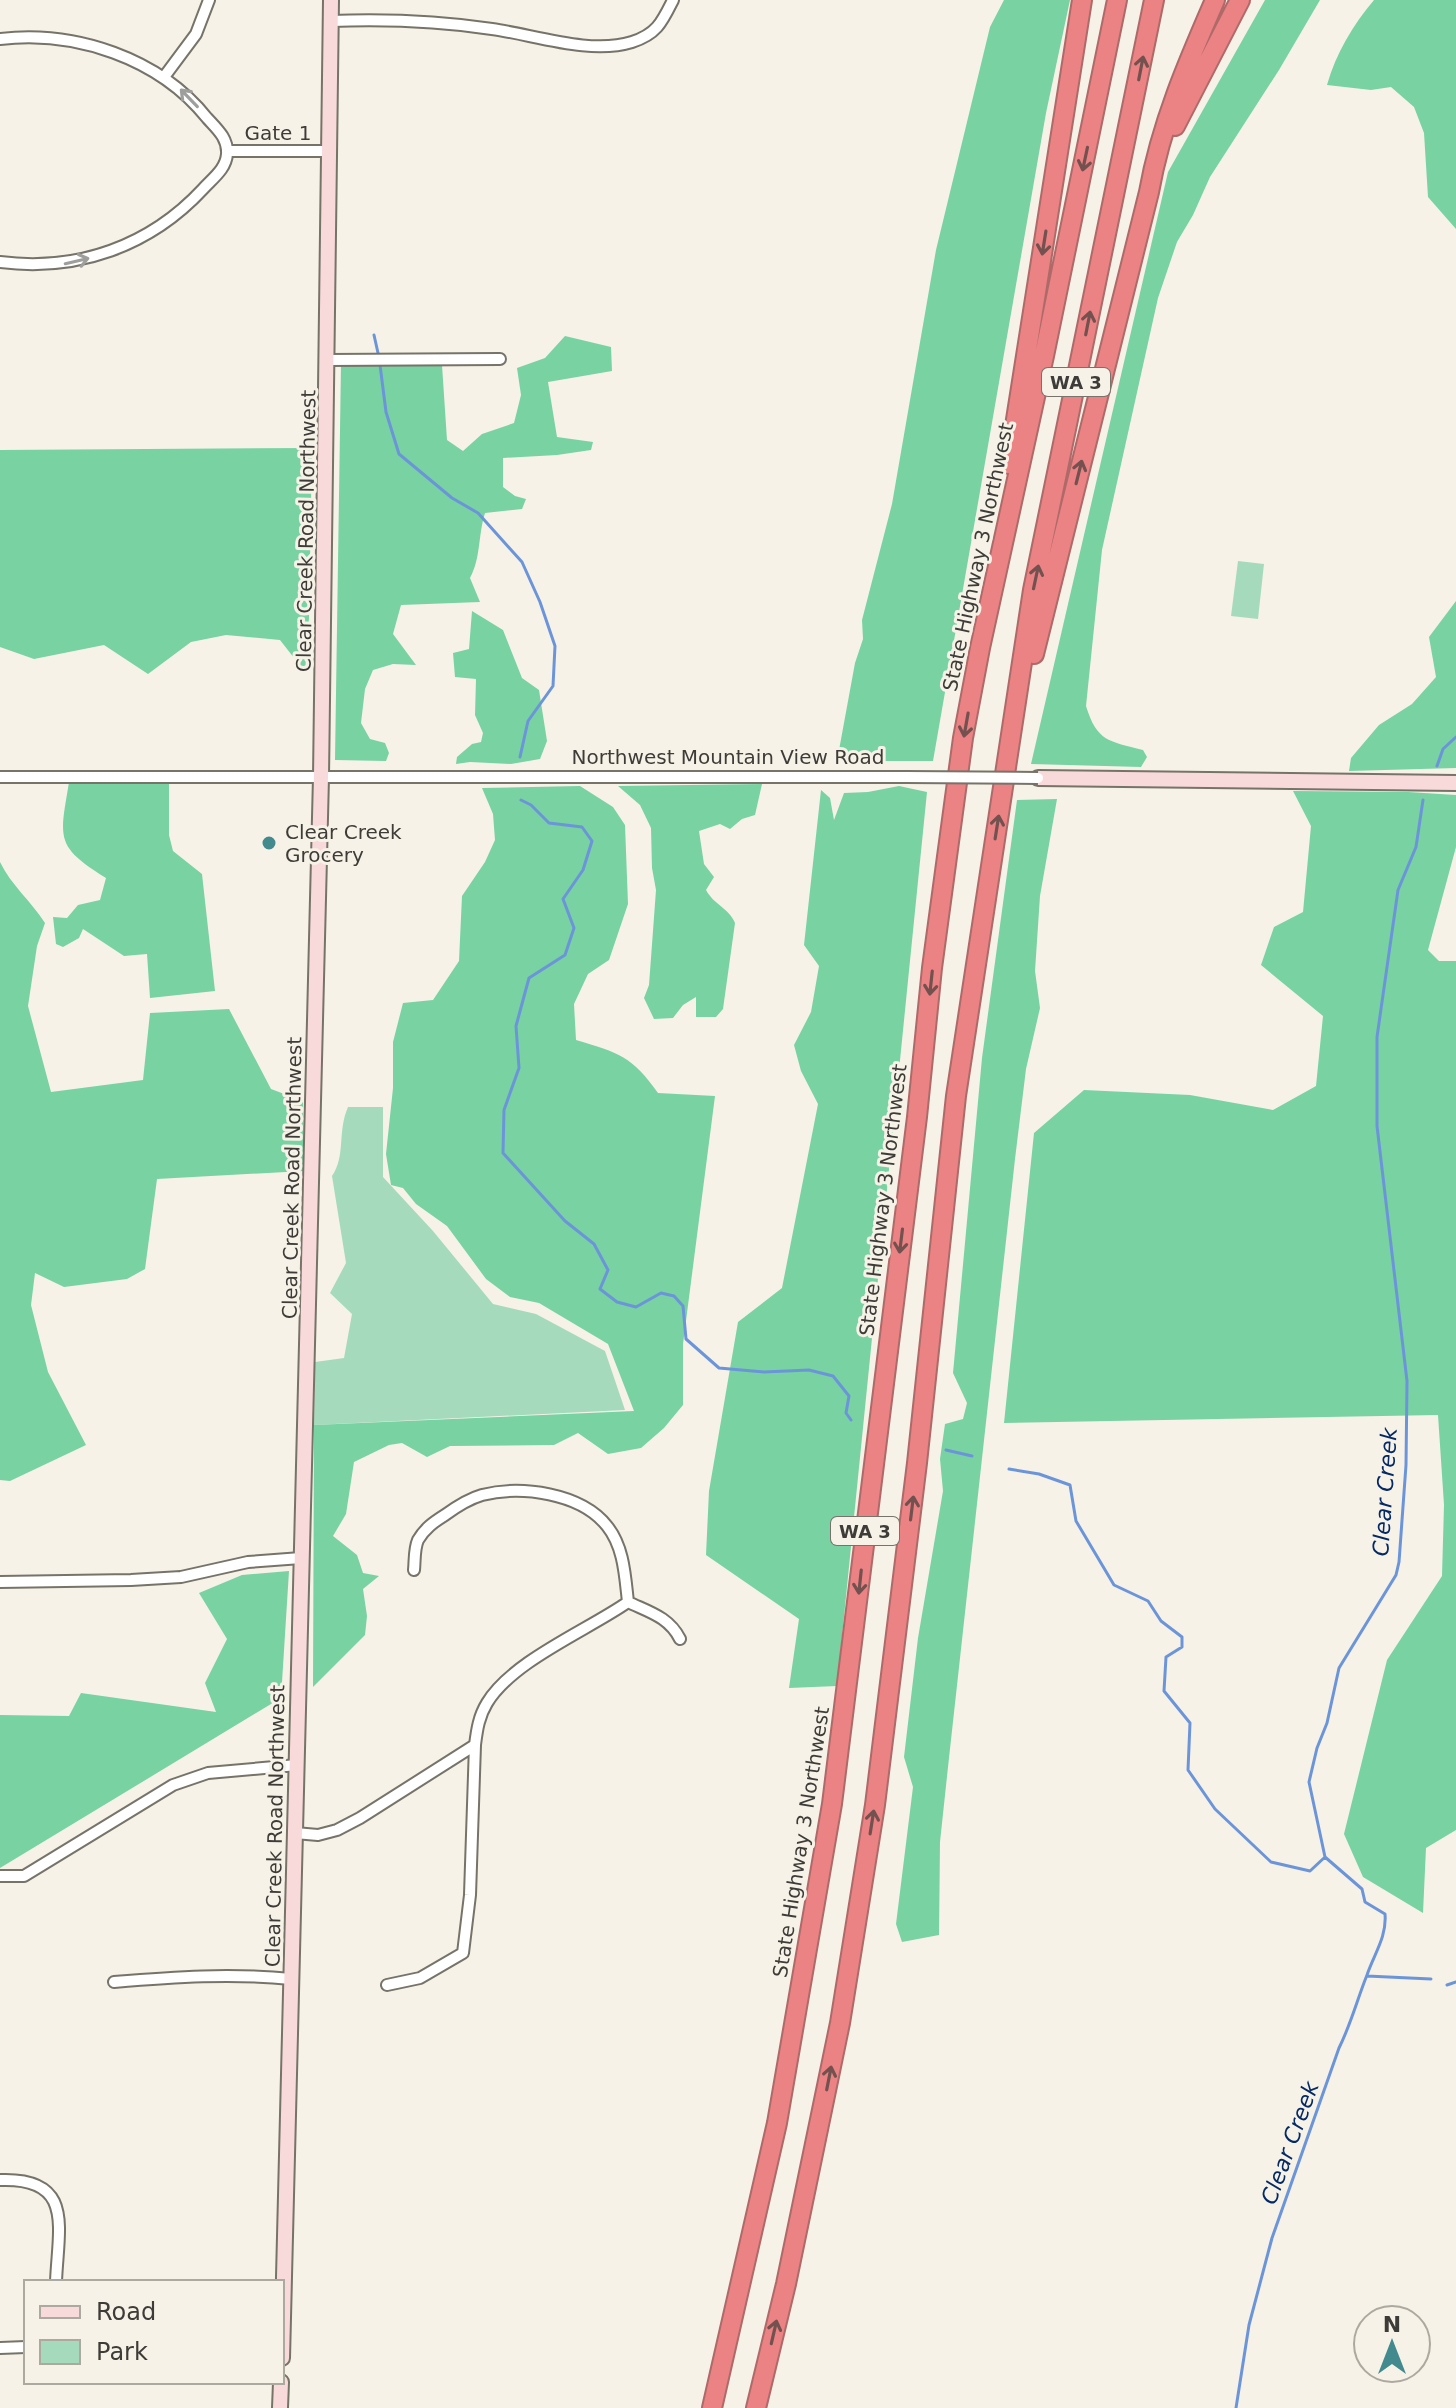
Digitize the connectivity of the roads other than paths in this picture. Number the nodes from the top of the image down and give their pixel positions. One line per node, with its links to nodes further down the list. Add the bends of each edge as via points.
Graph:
1 (209, 0): 11 (street, via 196,34)
2 (331, 0): 9 (main road, Clear Creek Road Northwest)
3 (673, 0): 9 (street, via 659,29 634,42 603,48 447,24)
4 (1082, 0): 18 (highway, one-way to 18)
5 (1117, 0): 18 (highway, State Highway 3 Northwest / WA 3, one-way to 18)
6 (1154, 0): 19 (highway, WA 3, one-way to 6, via 1033,590)
7 (1215, 0): 14 (highway, via 1164,128)
8 (1240, 0): 14 (highway, via 1192,91)
9 (331, 21): 13 (main road, Clear Creek Road Northwest)
10 (0, 39): 11 (street, via 52,38 112,51)
11 (164, 77): 12 (street, one-way to 11, via 221,133)
12 (227, 151): 13 (street, Gate 1); 15 (street, one-way to 12, via 77,262 132,240 187,206 221,170)
13 (329, 151): 17 (main road, Clear Creek Road Northwest)
14 (1149, 192): 19 (highway, one-way to 14)
15 (0, 262)
16 (500, 359): 17 (street)
17 (328, 360): 21 (main road, Clear Creek Road Northwest)
18 (980, 648): 43 (highway, State Highway 3 Northwest / WA 3, one-way to 43, via 934,953 832,1804 777,2123)
19 (1006, 765): 44 (highway, WA 3, one-way to 19, via 840,2023 875,1805 956,1096)
20 (0, 777): 21 (street, Northwest Mountain View Road)
21 (321, 777): 22 (street, Northwest Mountain View Road, bridge); 24 (main road, Clear Creek Road Northwest)
22 (1038, 778): 23 (main road, Northwest Mountain View Road)
23 (1456, 783)
24 (301, 1558): 26 (street, via 248,1562 181,1577); 30 (main road, Clear Creek Road Northwest)
25 (414, 1570): 27 (street, via 416,1547 427,1527 463,1502 497,1492 532,1492 576,1503 607,1525 622,1556)
26 (0, 1582)
27 (628, 1602): 28 (street, via 655,1613); 29 (street, via 516,1671 488,1701)
28 (680, 1639)
29 (475, 1745): 31 (street, via 337,1830); 35 (street, via 463,1953 420,1978)
30 (297, 1765): 31 (main road, Clear Creek Road Northwest); 32 (street, via 208,1773 173,1785 24,1876)
31 (295, 1833): 33 (main road, Clear Creek Road Northwest)
32 (0, 1876)
33 (291, 1979): 34 (street, via 215,1974); 38 (main road, Clear Creek Road Northwest)
34 (114, 1982)
35 (387, 1985)
36 (0, 2180): 37 (street, via 34,2182 51,2195 59,2210)
37 (56, 2280)
38 (284, 2280)
39 (24, 2347): 40 (street)
40 (0, 2348)
41 (281, 2384): 42 (main road)
42 (280, 2408)
43 (712, 2408)
44 (756, 2408)

